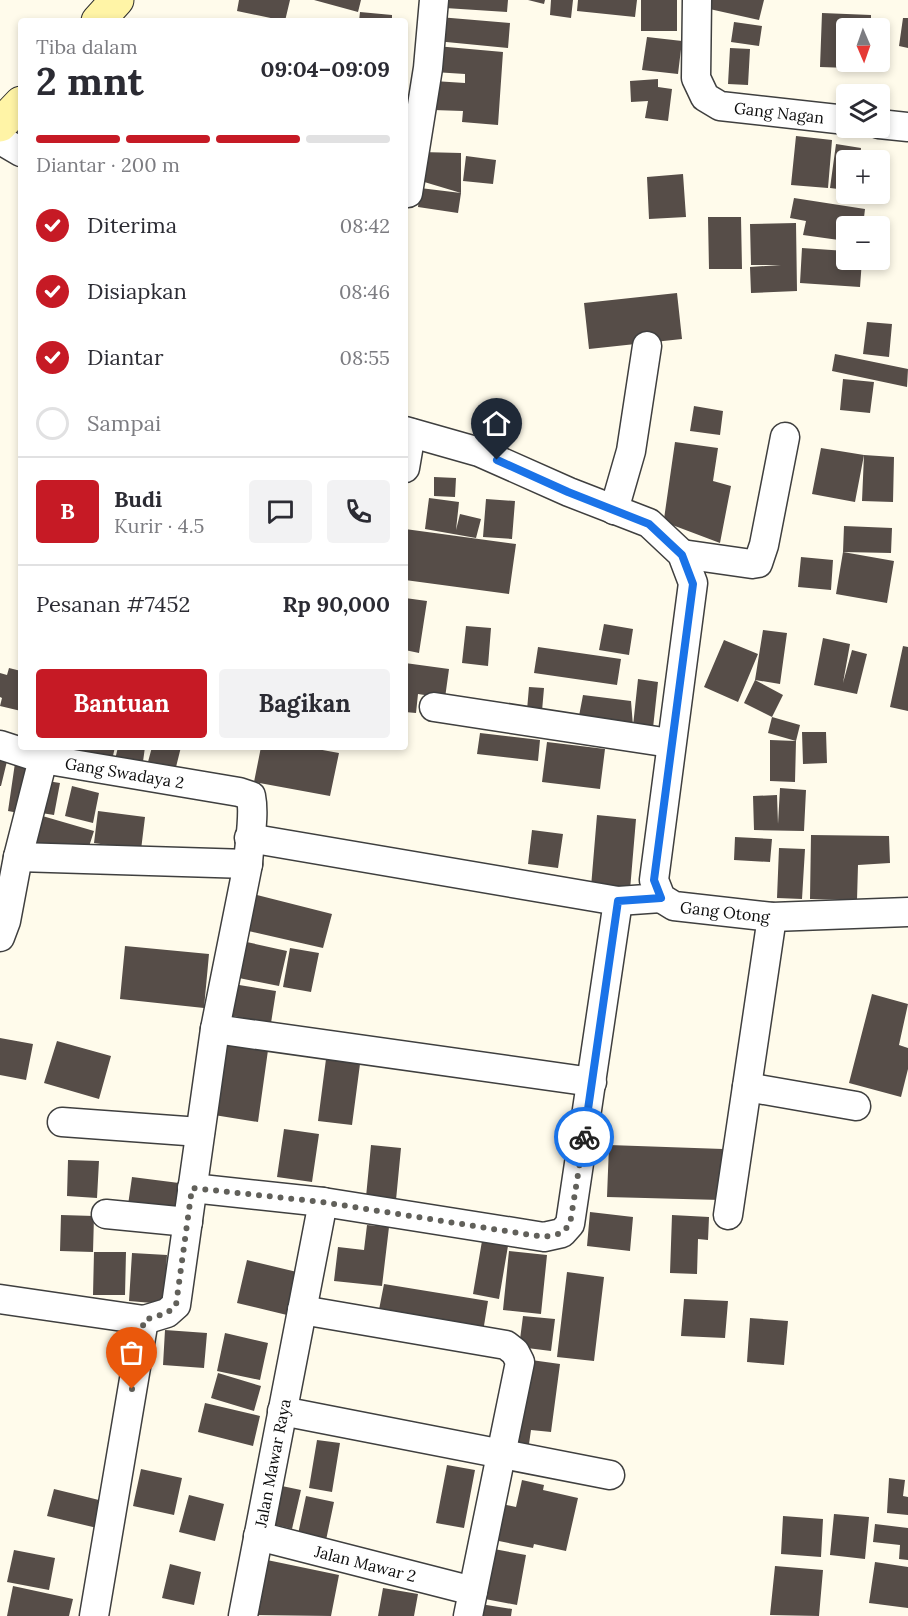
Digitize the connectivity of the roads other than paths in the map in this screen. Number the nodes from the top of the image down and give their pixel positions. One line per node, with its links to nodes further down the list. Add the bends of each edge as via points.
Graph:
1 (117, 0): 4 (main road)
2 (434, 0): 12 (street, via 428,68)
3 (697, 0): 6 (street, Gang Nagan, via 696,78 705,97 720,106)
4 (101, 18)
5 (18, 106): 7 (main road)
6 (836, 119)
7 (0, 125)
8 (890, 125): 9 (street)
9 (908, 127)
10 (0, 140): 11 (street)
11 (18, 150)
12 (408, 193)
13 (647, 346): 16 (street, via 631,452)
14 (408, 432): 16 (street, Gang Otong, via 480,452)
15 (785, 437): 17 (street, via 758,562)
16 (614, 510): 17 (street, Gang Otong, via 649,524)
17 (682, 555): 19 (street, Gang Otong, via 693,584)
18 (434, 707): 19 (street)
19 (670, 743): 24 (street, Gang Otong, via 654,880)
20 (0, 745): 21 (street, Gang Swadaya 2)
21 (43, 759): 22 (street, Gang Swadaya 2, via 251,796); 23 (street)
22 (248, 851): 23 (street); 25 (street); 29 (street)
23 (18, 857): 28 (street)
24 (661, 898): 25 (street); 27 (street, Gang Otong, via 674,906)
25 (618, 901): 30 (street)
26 (908, 912): 27 (street, Gang Otong)
27 (772, 917): 31 (street)
28 (0, 937)
29 (215, 1029): 30 (street); 34 (street)
30 (592, 1083): 36 (street, via 570,1224 562,1233 544,1237)
31 (747, 1087): 32 (street); 38 (street)
32 (856, 1106)
33 (63, 1122): 34 (street)
34 (200, 1132): 35 (street)
35 (192, 1188): 36 (street); 39 (street)
36 (322, 1202): 41 (street, Jalan Mawar Raya)
37 (106, 1214): 39 (street)
38 (728, 1215)
39 (188, 1222): 42 (street, via 176,1305 167,1313)
40 (0, 1299): 42 (street)
41 (302, 1310): 43 (street, Jalan Mawar Raya); 44 (street, via 506,1345 520,1362)
42 (144, 1320): 48 (street)
43 (282, 1411): 44 (street); 46 (street, Jalan Mawar Raya)
44 (501, 1455): 45 (street); 47 (street)
45 (610, 1475)
46 (258, 1536): 47 (street, Jalan Mawar 2); 49 (street, Jalan Mawar Raya)
47 (470, 1603)
48 (94, 1616)
49 (243, 1616)

